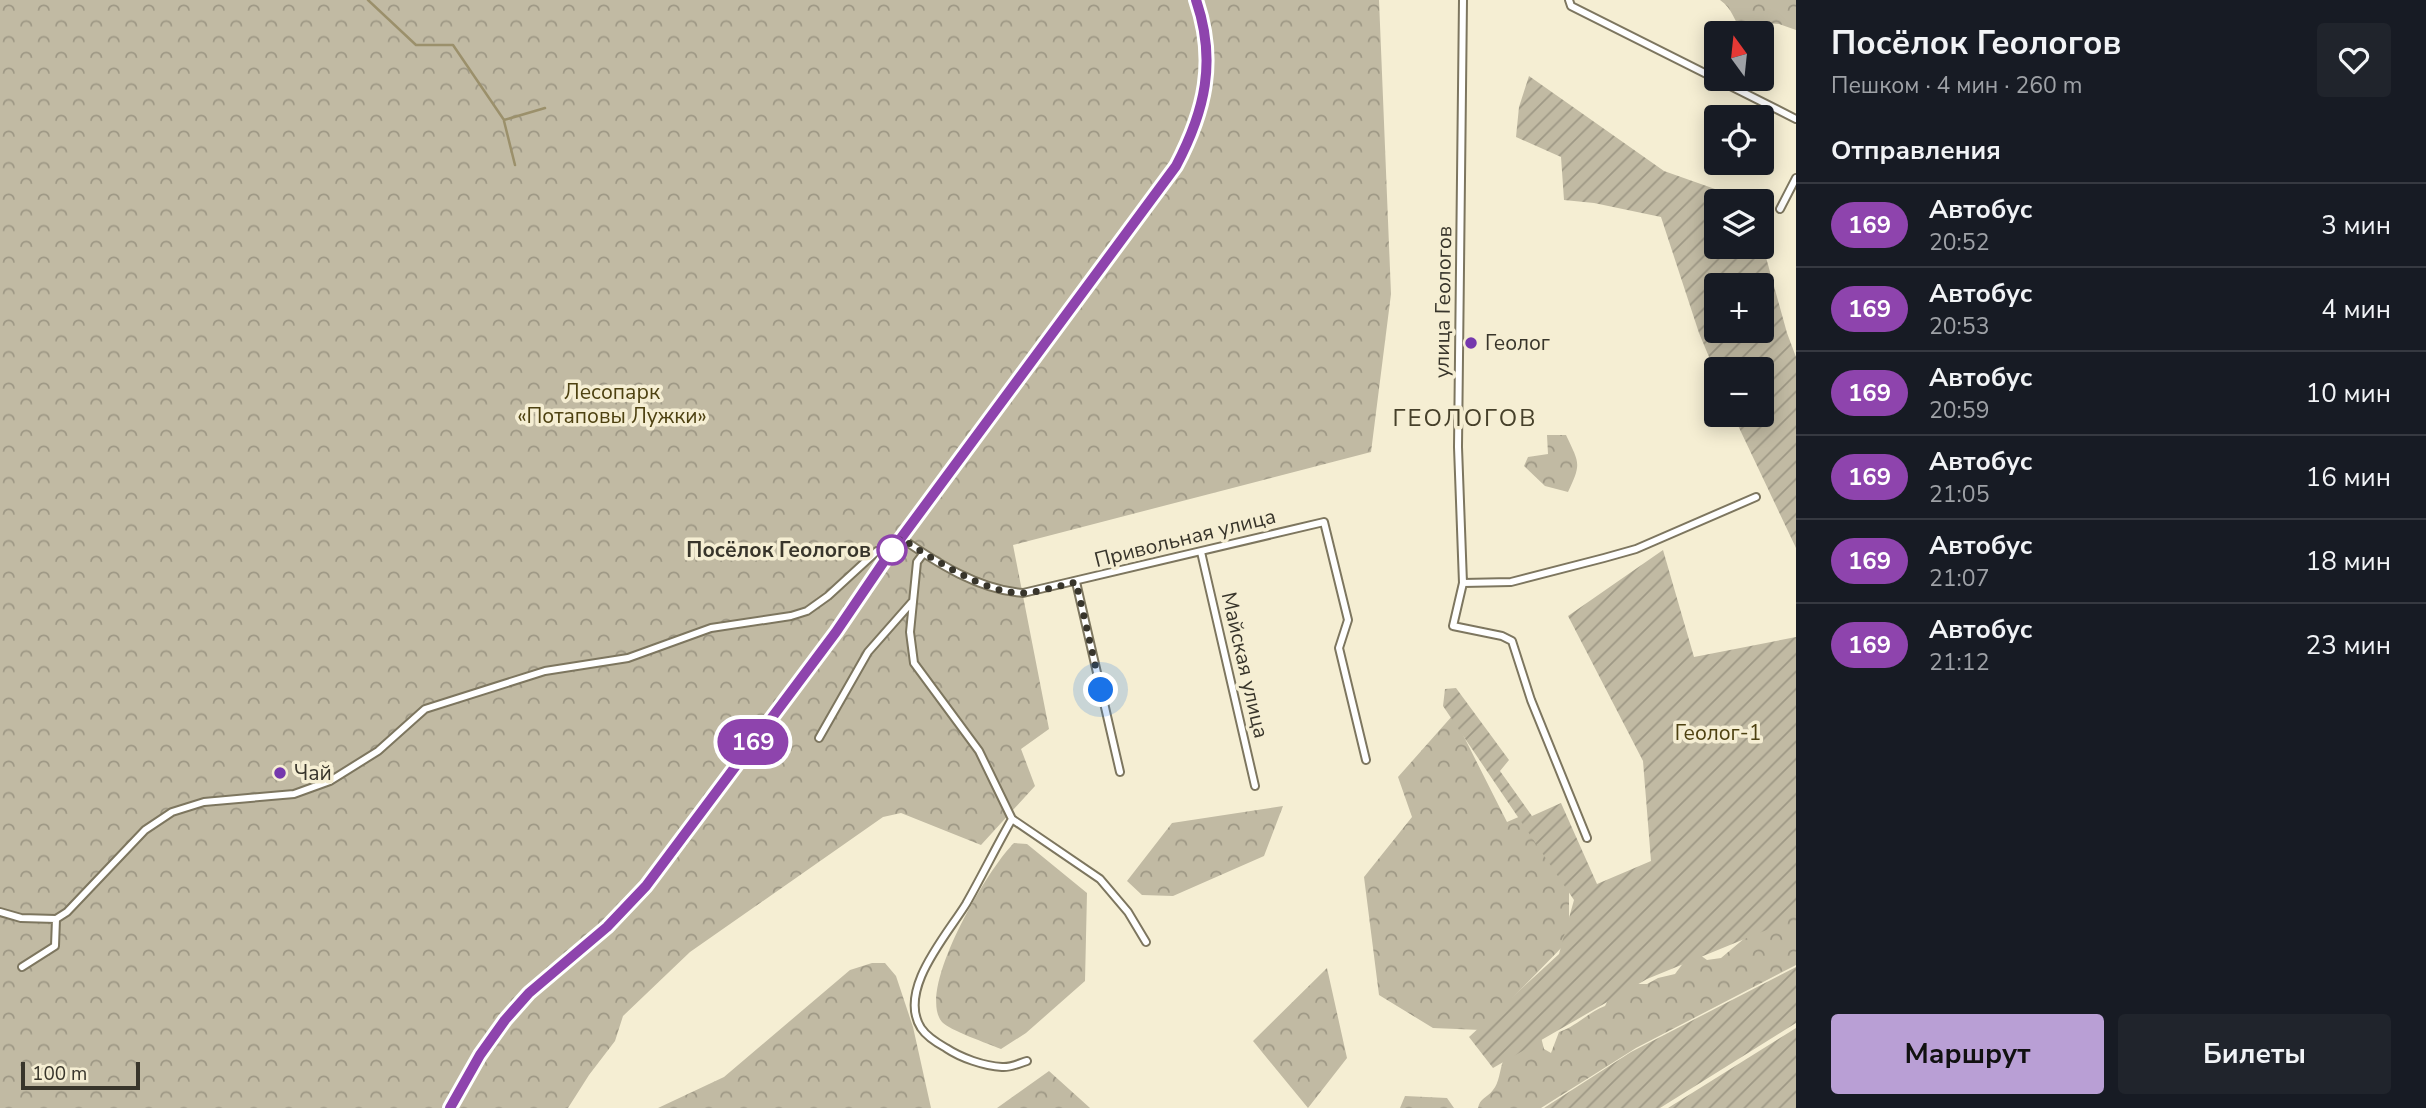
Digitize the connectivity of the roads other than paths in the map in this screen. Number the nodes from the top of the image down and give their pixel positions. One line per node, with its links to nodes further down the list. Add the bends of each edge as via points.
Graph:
1 (1196, 0): 8 (street, via 1207,48 1206,78 1193,134 1176,166)
2 (1463, 0): 13 (street, улица Геологов, via 1458,447)
3 (1569, 0): 4 (street, via 1572,6)
4 (1796, 119)
5 (1796, 178): 6 (street)
6 (1780, 209)
7 (1755, 497): 13 (street, via 1636,549 1511,582)
8 (901, 538): 10 (street, Привольная улица); 11 (street)
9 (1200, 552): 12 (street, Привольная улица); 16 (street, Привольная улица, via 1324,522 1348,620 1339,648); 18 (street, Майская улица)
10 (923, 554): 12 (street, Привольная улица, via 1005,592 1023,593); 14 (street)
11 (887, 557): 22 (street, via 877,551 818,604 791,616 710,628 628,658 545,671 425,709 378,751 330,781 293,794 205,802 172,812 145,830); 26 (street, via 646,886 607,927 521,1002 480,1055)
12 (1076, 582): 17 (street)
13 (1463, 583): 20 (street, улица Геологов, via 1453,626 1512,641)
14 (913, 600): 15 (street, via 868,652); 19 (street, via 910,632 914,663 979,751)
15 (819, 738)
16 (1366, 760)
17 (1120, 772)
18 (1255, 786)
19 (1012, 819): 23 (street, via 1100,880); 25 (street, via 924,969 916,1009 920,1027 951,1051 1004,1067)
20 (1587, 838)
21 (0, 912): 22 (street)
22 (56, 919): 24 (street, via 55,946)
23 (1146, 942)
24 (22, 967)
25 (1027, 1061)
26 (450, 1108)

